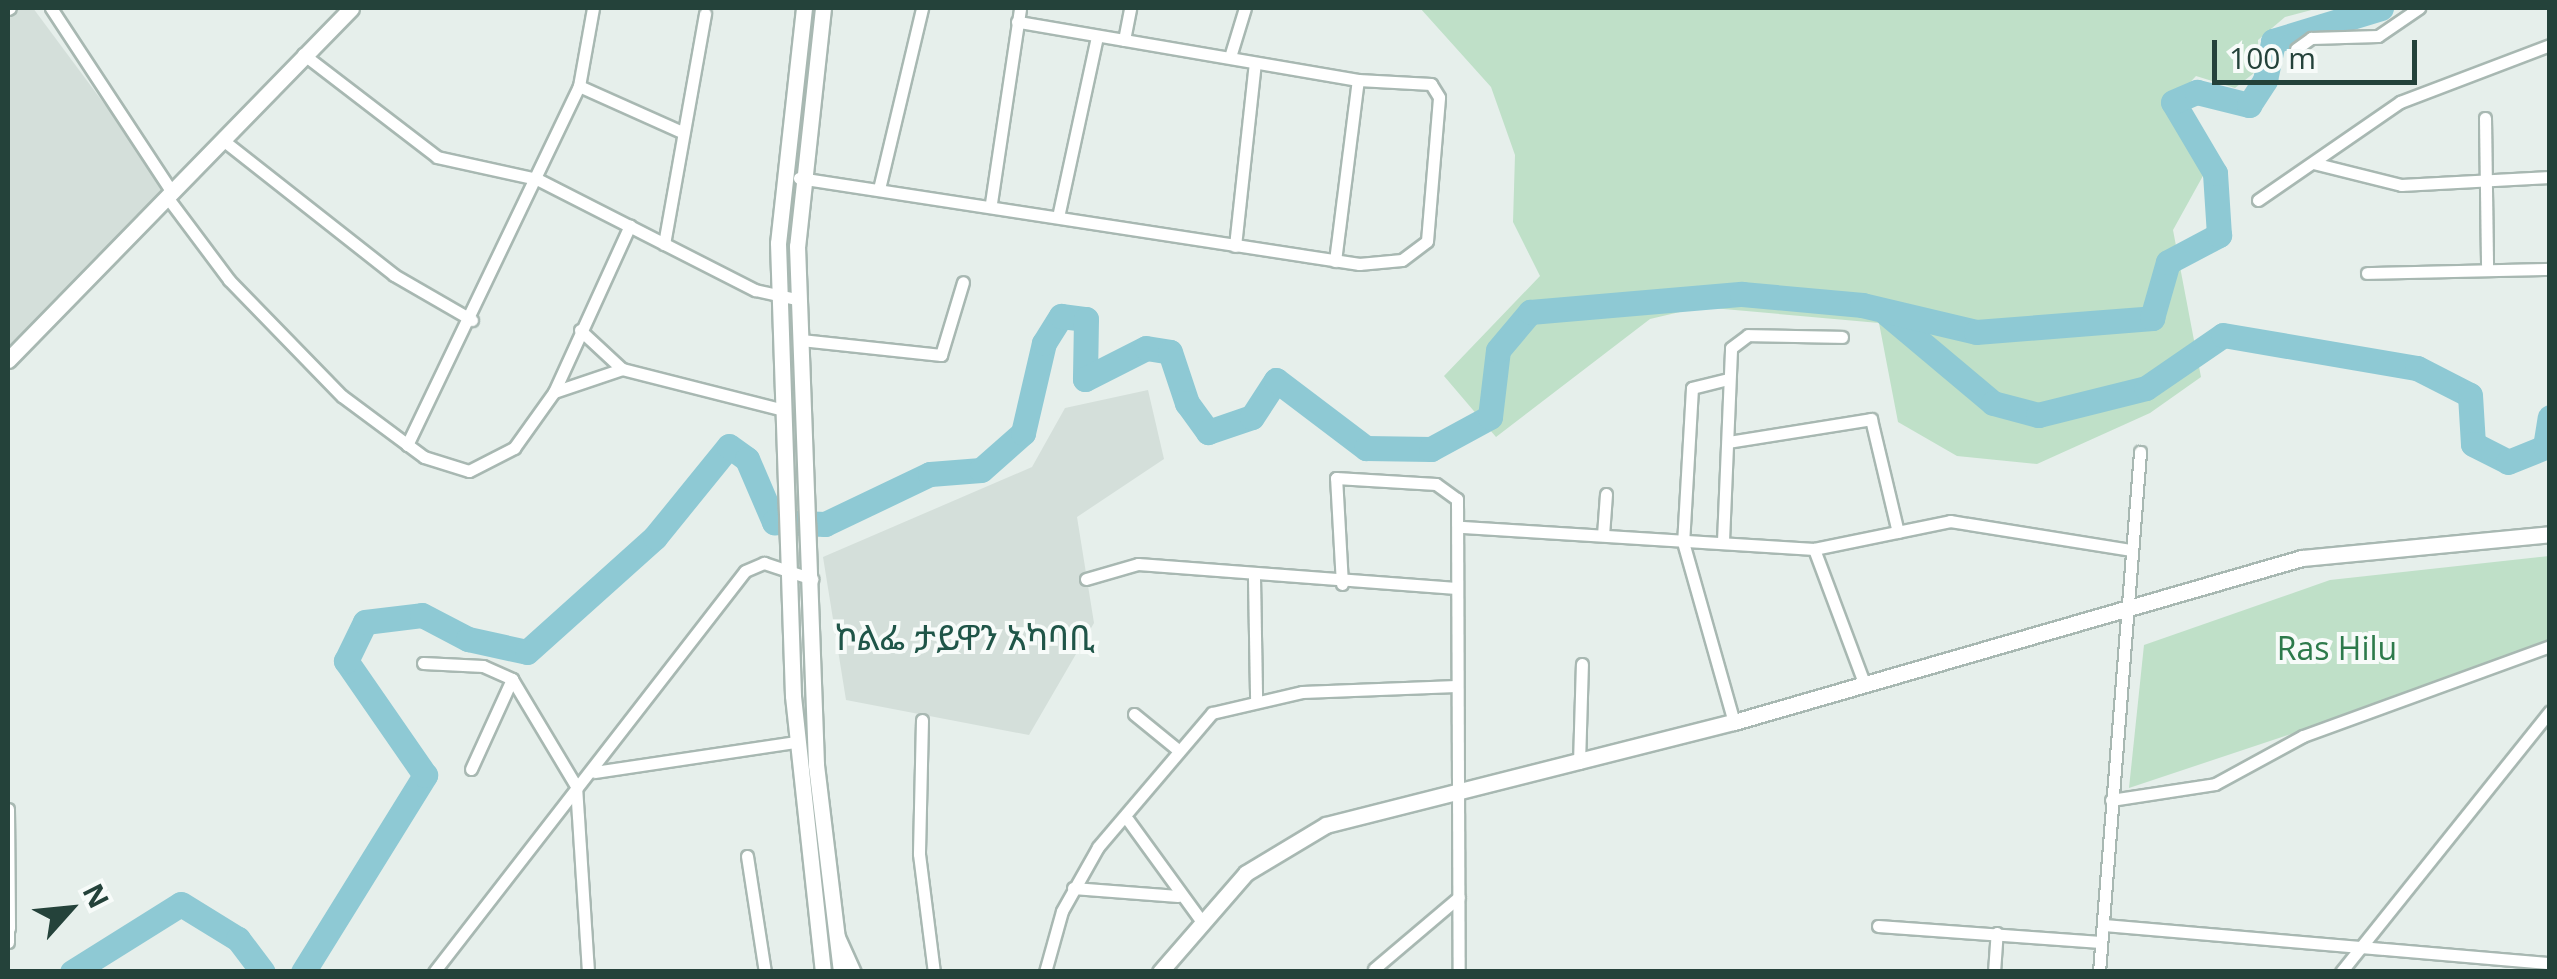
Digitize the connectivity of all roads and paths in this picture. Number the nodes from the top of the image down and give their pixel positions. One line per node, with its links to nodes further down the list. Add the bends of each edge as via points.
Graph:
1 (51, 8): 31 (street)
2 (350, 8): 17 (main road)
3 (593, 8): 21 (street)
4 (804, 8): 43 (main road, via 781,154)
5 (824, 8): 27 (main road)
6 (922, 8): 30 (street)
7 (1020, 8): 12 (street)
8 (1130, 8): 14 (street)
9 (1245, 8): 18 (street)
10 (2419, 8): 16 (street, via 2378,36 2311,38)
11 (705, 14): 23 (street)
12 (1017, 22): 13 (street); 33 (street)
13 (1097, 36): 14 (street); 34 (street)
14 (1124, 40): 18 (street)
15 (2550, 45): 25 (street, via 2436,84)
16 (2296, 49)
17 (304, 54): 24 (main road); 28 (street, via 437,156)
18 (1230, 57): 19 (street)
19 (1255, 63): 20 (street); 37 (street)
20 (1358, 80): 38 (street); 38 (street, via 1431,84 1438,92 1428,240 1394,262)
21 (579, 86): 23 (street); 28 (street)
22 (2485, 118): 29 (street)
23 (682, 132): 36 (street)
24 (224, 141): 31 (main road); 45 (street, via 394,275)
25 (2312, 162): 29 (street, via 2385,184); 32 (street)
26 (2550, 177): 29 (street)
27 (799, 178): 30 (street); 44 (main road)
28 (537, 179): 35 (street); 45 (street)
29 (2484, 183): 39 (street)
30 (879, 189): 33 (street)
31 (170, 194): 49 (main road); 55 (street, via 261,314)
32 (2258, 200)
33 (990, 204): 34 (street)
34 (1058, 217): 37 (street)
35 (630, 225): 36 (street); 46 (street)
36 (664, 244): 43 (street)
37 (1235, 246): 38 (street)
38 (1336, 261)
39 (2487, 269): 40 (street); 41 (street)
40 (2550, 269)
41 (2367, 273)
42 (962, 282): 48 (street, via 942,355)
43 (780, 300): 44 (street); 53 (main road)
44 (800, 300): 48 (main road)
45 (472, 320): 55 (street)
46 (580, 330): 50 (street); 52 (street)
47 (1842, 338): 51 (street, via 1748,335 1731,348)
48 (801, 340): 68 (main road)
49 (8, 360)
50 (622, 368): 52 (street); 53 (street)
51 (1728, 379): 54 (street); 63 (street, via 1692,388)
52 (554, 392): 55 (street, via 514,448 484,468 455,469)
53 (784, 410): 66 (main road)
54 (1728, 442): 59 (street, via 1872,420); 62 (street)
55 (406, 445)
56 (2140, 452): 65 (street)
57 (1606, 494): 61 (street)
58 (1463, 527): 61 (street); 70 (street, via 1457,499 1436,484 1341,475 1333,482); 71 (street)
59 (1898, 532): 64 (street); 65 (street, via 1950,520)
60 (2550, 534): 72 (main road, via 2327,553)
61 (1603, 535): 63 (street)
62 (1722, 541): 63 (street); 64 (street)
63 (1683, 542): 83 (street)
64 (1814, 549): 77 (street)
65 (2132, 550): 72 (street)
66 (790, 574): 68 (street); 84 (main road); 88 (street, via 764,563 745,571)
67 (1254, 578): 69 (street, via 1138,564); 70 (street); 79 (street)
68 (812, 579): 102 (main road, via 816,765)
69 (1086, 579)
70 (1342, 584): 71 (street)
71 (1456, 588): 78 (street)
72 (2128, 609): 77 (main road); 91 (street)
73 (2550, 646): 91 (street, via 2303,736 2215,784)
74 (423, 664): 76 (street, via 483,666)
75 (1582, 664): 86 (street)
76 (512, 679): 87 (street); 89 (street)
77 (1864, 684): 83 (main road)
78 (1456, 686): 79 (street); 90 (street)
79 (1256, 698): 85 (street, via 1212,713)
80 (2550, 711): 106 (street)
81 (1134, 714): 85 (street)
82 (922, 720): 115 (street, via 919,854)
83 (1734, 722): 86 (main road)
84 (796, 742): 88 (street); 112 (main road)
85 (1178, 750): 93 (street)
86 (1579, 763): 90 (main road)
87 (471, 769)
88 (595, 772): 89 (street)
89 (576, 786): 109 (street); 110 (street)
90 (1458, 792): 97 (street); 98 (main road, via 1304,834)
91 (2111, 800): 100 (street)
92 (8, 809): 101 (street)
93 (1128, 820): 95 (street); 96 (street)
94 (747, 856): 111 (street)
95 (1073, 888): 96 (street); 116 (street)
96 (1178, 896): 98 (street)
97 (1459, 897): 108 (street); 118 (street)
98 (1200, 920): 117 (main road)
99 (1878, 926): 103 (street)
100 (2104, 926): 105 (street); 106 (street)
101 (8, 928): 104 (street)
102 (836, 930): 113 (main road); 114 (street)
103 (1998, 934): 105 (street); 119 (street)
104 (8, 942)
105 (2100, 942): 120 (street)
106 (2364, 948): 107 (street); 121 (street)
107 (2550, 963)
108 (1374, 969)
109 (434, 972)
110 (588, 972)
111 (765, 972)
112 (823, 972)
113 (841, 972)
114 (856, 972)
115 (934, 972)
116 (1044, 972)
117 (1160, 972)
118 (1459, 972)
119 (1994, 972)
120 (2098, 972)
121 (2341, 972)

